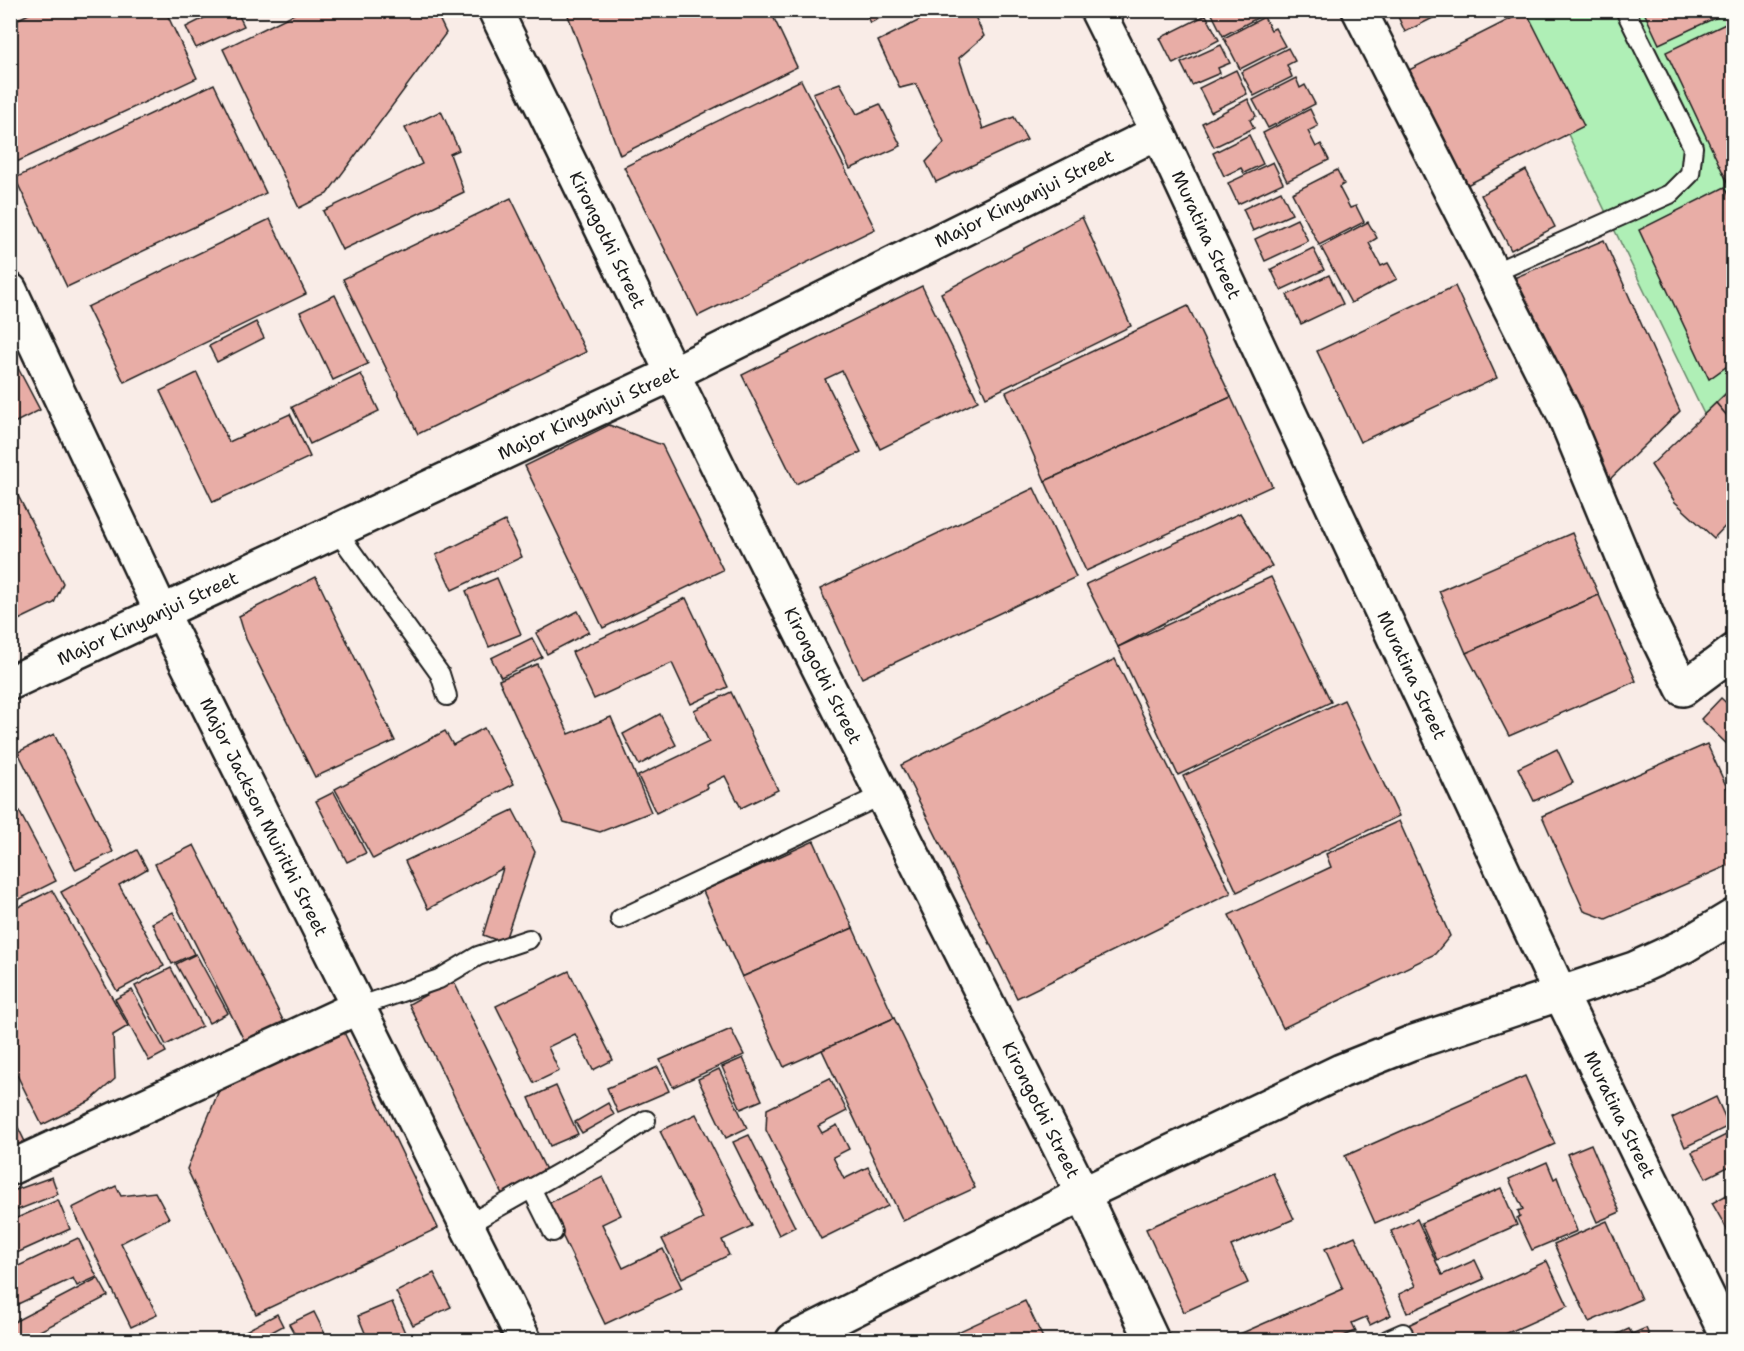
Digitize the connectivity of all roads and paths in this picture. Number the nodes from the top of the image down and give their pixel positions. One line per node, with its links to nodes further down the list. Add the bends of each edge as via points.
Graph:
1 (495, 10): 8 (street, Kirongothi Street)
2 (1097, 10): 5 (street, Muratina Street)
3 (1359, 10): 6 (street)
4 (1625, 10): 6 (lane, via 1693,147 1690,174 1670,194)
5 (1158, 132): 8 (street, Major Kinyanjui Street); 18 (street, Muratina Street)
6 (1493, 273): 11 (street, via 1563,412 1649,620 1683,689)
7 (10, 290): 10 (street, Major Jackson Muirithi Street)
8 (672, 374): 9 (street, Major Kinyanjui Street); 14 (street, Kirongothi Street)
9 (336, 530): 10 (street, Major Kinyanjui Street); 13 (lane, via 440,674)
10 (161, 611): 12 (street, Major Kinyanjui Street); 19 (street, Major Jackson Muirithi Street)
11 (1734, 651)
12 (10, 683)
13 (447, 696)
14 (882, 795): 16 (lane); 23 (street, Kirongothi Street)
15 (1734, 916): 18 (street, via 1684,946 1634,969)
16 (620, 919)
17 (529, 939): 19 (lane, via 478,956 439,979)
18 (1561, 995): 23 (street, via 1411,1043 1351,1067); 29 (street, Muratina Street)
19 (358, 1007): 21 (street); 24 (street, Major Jackson Muirithi Street)
20 (646, 1120): 22 (lane)
21 (10, 1168)
22 (531, 1188): 24 (lane); 25 (lane)
23 (1083, 1194): 27 (street); 28 (street, Kirongothi Street)
24 (467, 1225): 26 (street, Major Jackson Muirithi Street)
25 (553, 1232)
26 (524, 1341)
27 (793, 1341)
28 (1152, 1341)
29 (1729, 1341)

